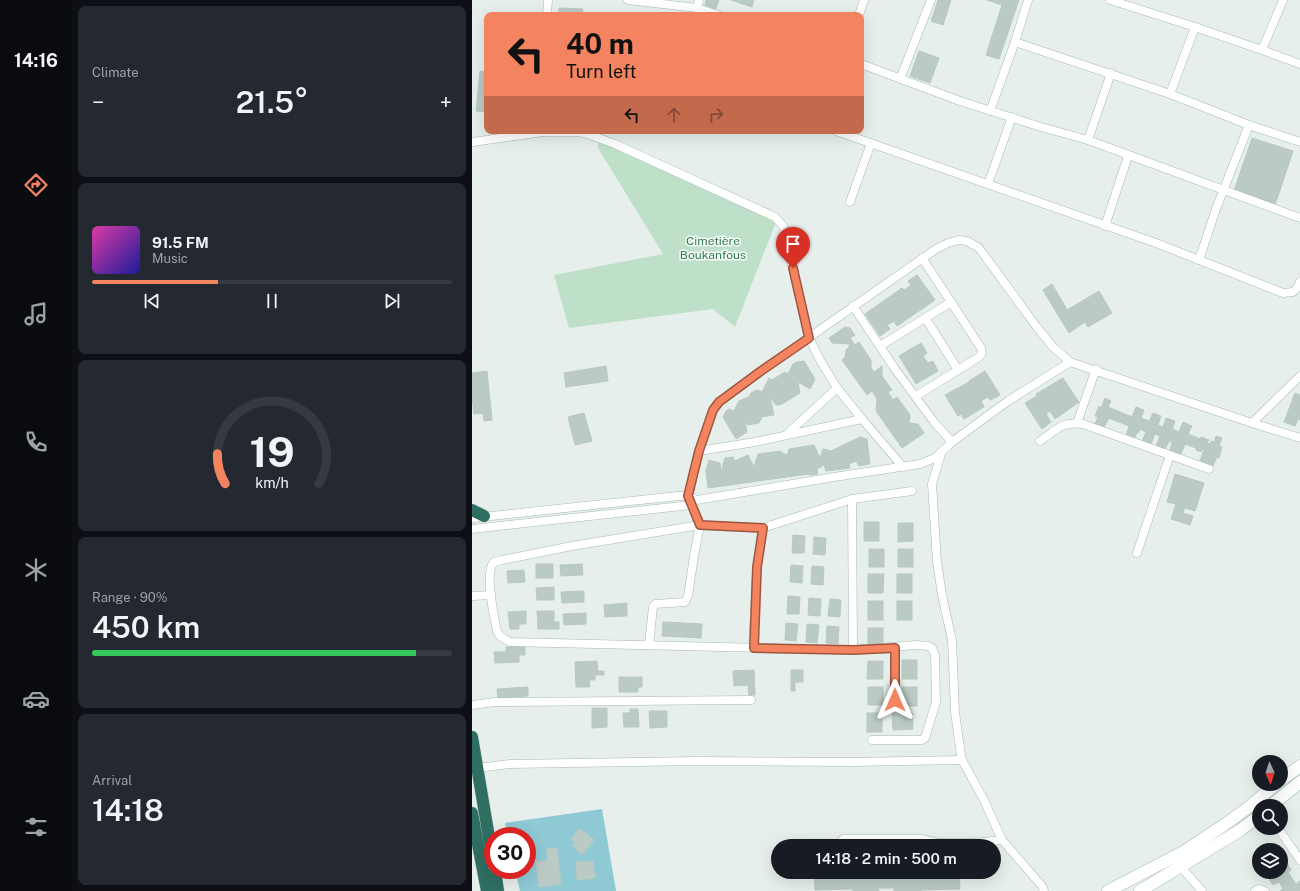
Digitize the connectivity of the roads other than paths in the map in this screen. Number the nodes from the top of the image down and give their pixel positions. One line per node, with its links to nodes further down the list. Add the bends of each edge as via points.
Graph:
1 (548, 0): 9 (street)
2 (628, 0): 8 (street)
3 (864, 0): 11 (street)
4 (931, 0): 18 (street)
5 (1028, 0): 13 (street)
6 (1110, 0): 12 (street)
7 (1283, 0): 14 (street)
8 (698, 4): 10 (street)
9 (547, 12)
10 (713, 12)
11 (860, 12)
12 (1195, 27): 14 (street); 19 (street)
13 (1015, 42): 17 (street); 20 (street)
14 (1262, 50): 15 (street)
15 (1300, 64)
16 (864, 65): 18 (street)
17 (1111, 73): 19 (street); 26 (street)
18 (900, 79): 20 (street)
19 (1170, 94): 22 (street)
20 (990, 111): 21 (street)
21 (1012, 117): 26 (street); 31 (street)
22 (1249, 125): 28 (street); 32 (street)
23 (529, 134): 27 (street)
24 (583, 134): 42 (street, via 614,144 775,217 783,226)
25 (845, 134): 29 (street)
26 (1088, 140): 30 (street)
27 (472, 142)
28 (1300, 142)
29 (871, 143): 31 (street); 33 (street)
30 (1128, 156): 32 (street); 35 (street)
31 (988, 184): 35 (street)
32 (1224, 190): 34 (street); 37 (street)
33 (850, 202)
34 (1300, 218)
35 (1105, 226): 37 (street)
36 (922, 258): 39 (street); 40 (street); 44 (street, via 948,242 959,240 967,241 979,248 1036,326 1053,347)
37 (1199, 260): 38 (street, via 1283,293 1293,292)
38 (1300, 282)
39 (951, 302): 41 (street); 45 (street, via 982,353)
40 (853, 306): 42 (street); 43 (street)
41 (926, 319): 43 (street); 45 (street)
42 (809, 338): 48 (street); 57 (street, via 719,402 713,410)
43 (880, 346): 49 (street)
44 (1070, 362): 46 (street); 55 (street, via 1008,401)
45 (958, 370): 49 (street)
46 (1096, 370): 51 (street); 52 (street)
47 (1299, 379): 52 (street)
48 (837, 388): 50 (street); 53 (street)
49 (916, 396): 55 (street)
50 (862, 419): 53 (street); 60 (street)
51 (1077, 423): 56 (street, via 1062,425); 59 (street)
52 (1252, 423): 54 (street)
53 (785, 436): 57 (street)
54 (1300, 438)
55 (952, 442): 58 (street)
56 (1040, 442)
57 (699, 451): 63 (street)
58 (942, 453): 60 (street, via 920,464); 83 (street, via 932,484 937,562 952,640 955,712)
59 (1170, 455): 61 (street); 71 (street)
60 (903, 467): 65 (street, via 834,476)
61 (1209, 469)
62 (912, 491): 64 (street)
63 (688, 496): 65 (street); 67 (street)
64 (852, 499): 69 (street); 77 (street)
65 (694, 503): 68 (street); 70 (street)
66 (472, 510): 67 (highway)
67 (478, 517)
68 (700, 525): 69 (street); 72 (street, via 494,562 490,570); 74 (street, via 687,600 655,604 652,608)
69 (763, 528): 75 (street, via 757,567)
70 (472, 529)
71 (1137, 553)
72 (491, 595): 73 (street); 74 (street, via 498,634 510,642)
73 (472, 596)
74 (649, 645): 75 (street)
75 (754, 648): 77 (street)
76 (895, 648): 77 (street); 79 (street); 82 (street, via 916,645 932,648 935,655 936,702 927,733 922,740)
77 (853, 650)
78 (751, 700): 80 (street, via 495,702)
79 (895, 700)
80 (472, 705)
81 (472, 737): 84 (highway)
82 (872, 740)
83 (962, 760): 84 (street, via 698,761); 94 (street)
84 (475, 766): 92 (highway)
85 (1300, 766): 86 (main road)
86 (1288, 775)
87 (1300, 782): 89 (main road)
88 (1268, 791): 102 (main road, via 1224,826 1185,851)
89 (1279, 799)
90 (472, 813): 99 (highway)
91 (1252, 821): 96 (main road)
92 (487, 827)
93 (1283, 835): 95 (street)
94 (1002, 840): 98 (street)
95 (1300, 860)
96 (1181, 867): 103 (main road); 104 (street)
97 (496, 879): 100 (highway)
98 (1043, 888): 101 (street)
99 (487, 891)
100 (498, 891)
101 (1052, 891)
102 (1108, 891)
103 (1140, 891)
104 (1202, 891)
105 (1255, 891): 106 (street)
106 (1265, 891)

